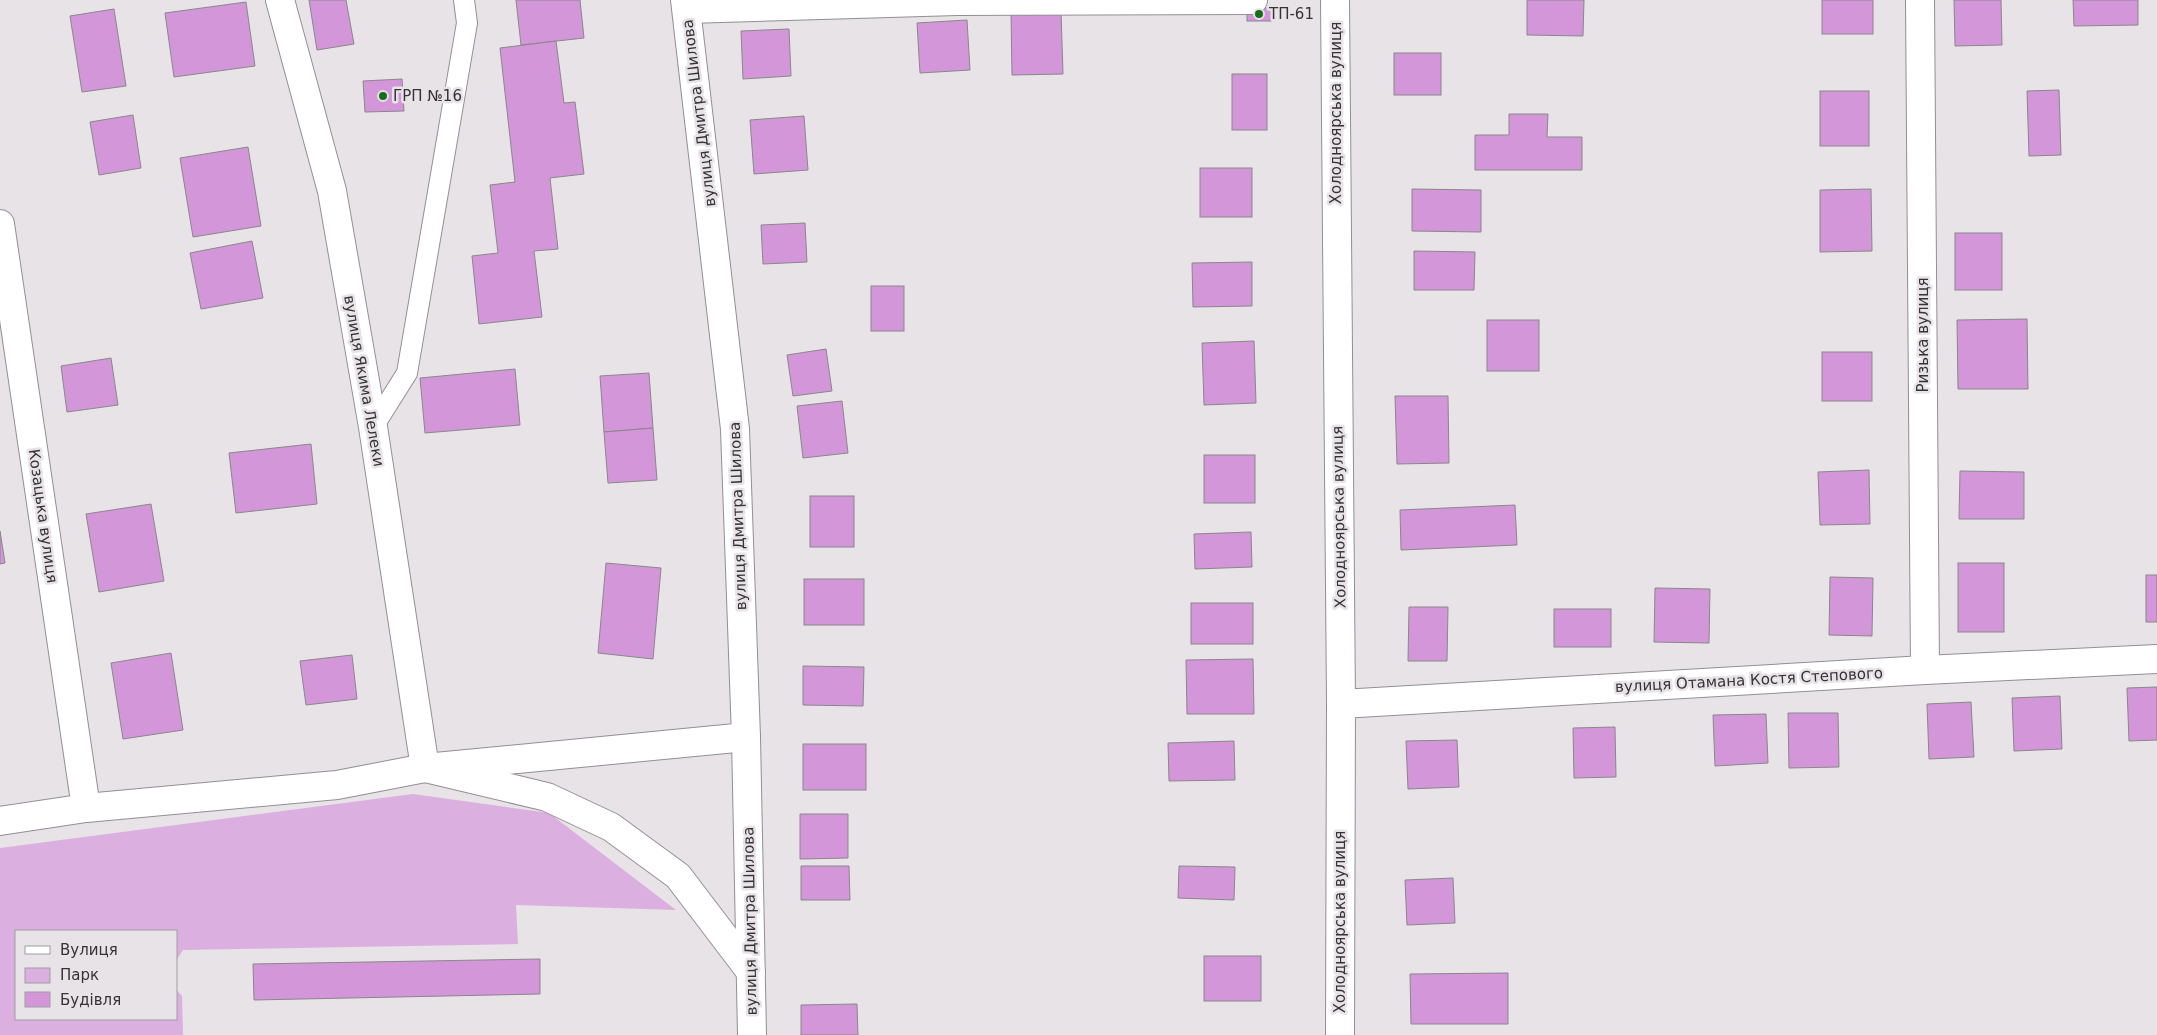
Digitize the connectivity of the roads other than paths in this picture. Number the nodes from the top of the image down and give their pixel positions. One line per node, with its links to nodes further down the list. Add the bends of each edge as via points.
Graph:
1 (280, 0): 9 (street, вулиця Якима Лелеки, via 332,191)
2 (464, 0): 9 (lane, via 467,23 407,372)
3 (1253, 0): 6 (street)
4 (1335, 0): 12 (street, Холодноярська вулиця)
5 (1920, 0): 11 (street, Ризька вулиця)
6 (957, 1): 7 (street)
7 (686, 5): 13 (street, вулиця Дмитра Шилова, via 735,429)
8 (0, 224): 15 (street, Козацька вулиця)
9 (373, 427): 14 (street, вулиця Якима Лелеки)
10 (2157, 659): 11 (street, вулиця Отамана Костя Степового)
11 (1925, 670): 12 (street, вулиця Отамана Костя Степового)
12 (1341, 704): 19 (street, Холодноярська вулиця)
13 (746, 737): 14 (street); 17 (street, вулиця Дмитра Шилова)
14 (425, 768): 15 (street, via 337,785); 17 (street, via 547,797 611,828 678,876)
15 (86, 808): 16 (street)
16 (0, 821)
17 (751, 972): 18 (street, вулиця Дмитра Шилова)
18 (752, 1035)
19 (1340, 1035)

